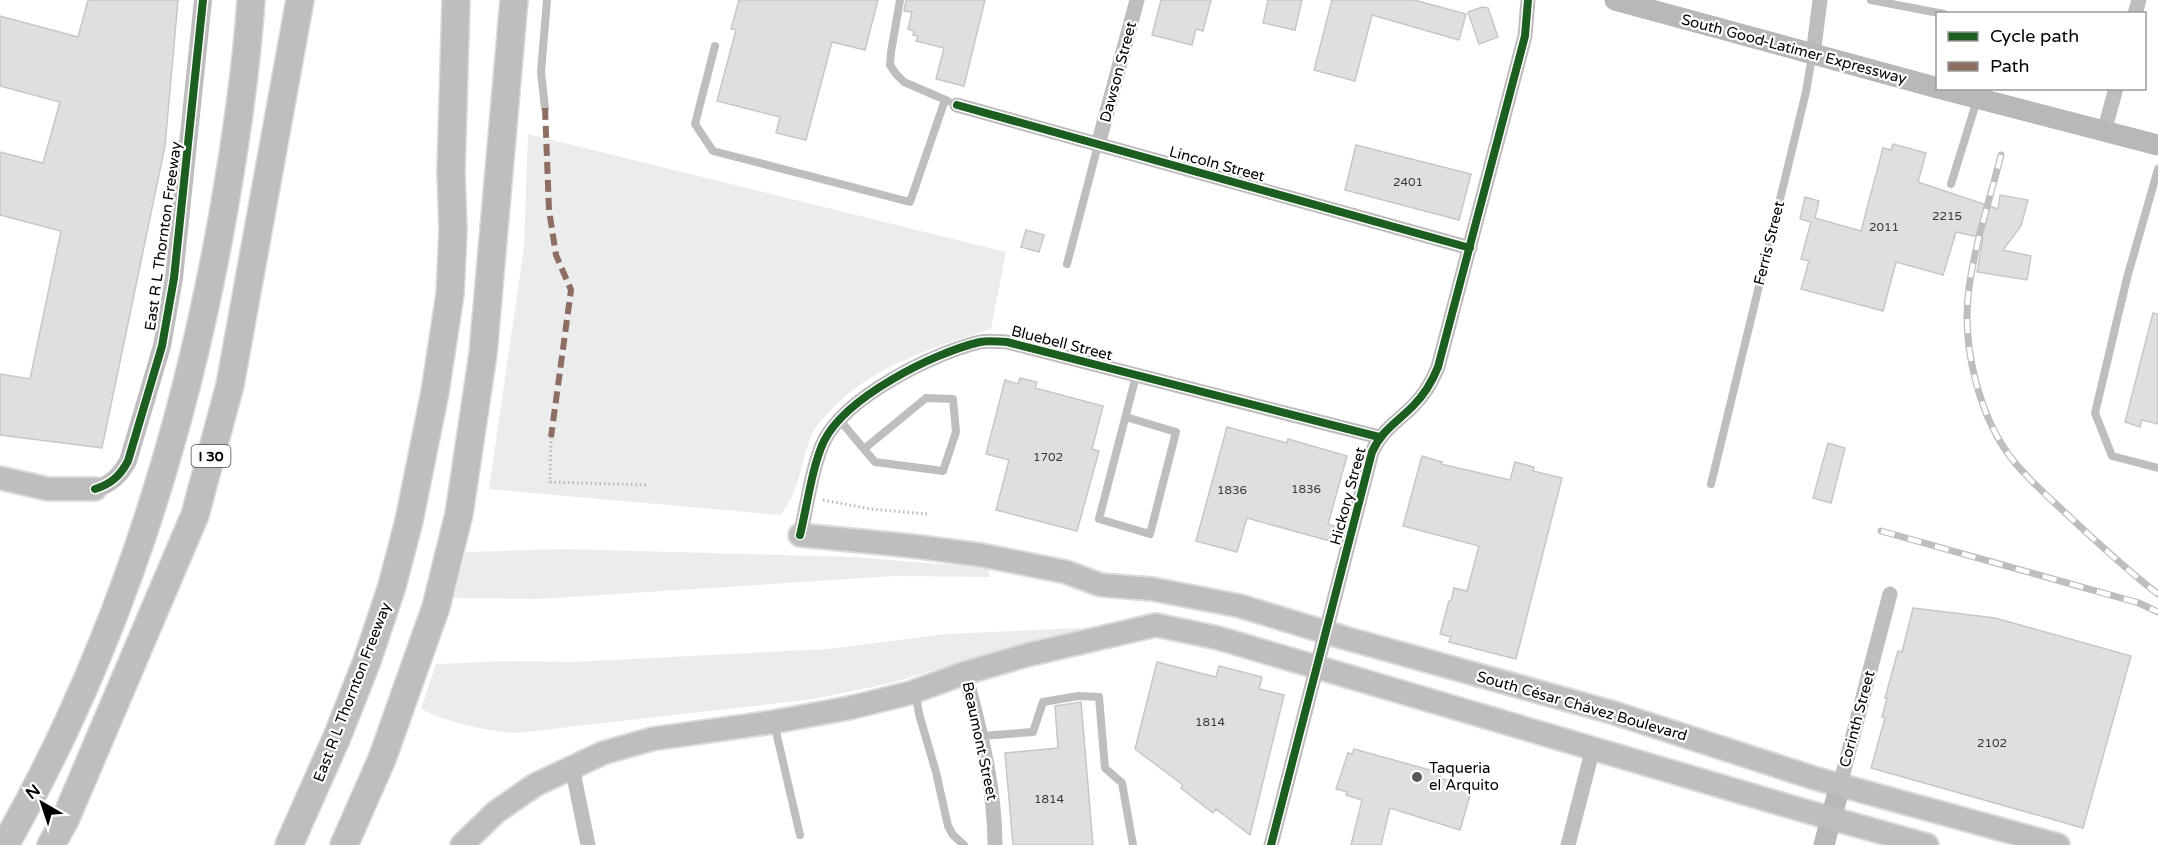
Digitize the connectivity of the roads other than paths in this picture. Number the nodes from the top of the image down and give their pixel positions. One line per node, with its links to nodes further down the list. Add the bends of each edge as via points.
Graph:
1 (203, 0): 40 (street, East R L Thornton Freeway, via 174,278 162,346 128,461 113,482)
2 (250, 0): 55 (highway, via 234,152 208,297 172,444 110,627 71,719)
3 (300, 0): 53 (highway, I 30, via 230,386 195,515)
4 (441, 0): 23 (highway)
5 (456, 0): 23 (highway, East R L Thornton Freeway)
6 (514, 0): 58 (highway, via 483,354 459,514 436,606 382,759)
7 (547, 0): 24 (lane, via 541,72)
8 (900, 0): 22 (lane, via 890,65 904,82)
9 (1137, 0): 26 (street, Dawson Street)
10 (1528, 0): 30 (street, Hickory Street, via 1525,36)
11 (1615, 0): 14 (main road, South Good-Latimer Expressway)
12 (1820, 0): 17 (street, Ferris Street)
13 (1871, 0): 15 (lane)
14 (1659, 6): 17 (main road, South Good-Latimer Expressway)
15 (1936, 12)
16 (715, 46): 22 (lane, via 695,124 712,151 910,202)
17 (1813, 54): 18 (main road, South Good-Latimer Expressway); 39 (lane, Ferris Street)
18 (1936, 87)
19 (1946, 90): 21 (main road, South Good-Latimer Expressway)
20 (2115, 90): 25 (street)
21 (1978, 99): 25 (main road, South Good-Latimer Expressway); 29 (lane)
22 (951, 103): 26 (street, Lincoln Street)
23 (452, 107): 57 (highway, East R L Thornton Freeway, via 450,294 409,521 367,661)
24 (545, 108)
25 (2104, 132): 27 (main road, South Good-Latimer Expressway)
26 (1098, 145): 30 (street, Lincoln Street); 31 (lane)
27 (2158, 145)
28 (2158, 169): 37 (lane, via 2095,413 2112,456)
29 (1951, 184)
30 (1470, 248): 35 (street, Hickory Street, via 1432,382)
31 (1067, 264)
32 (1136, 376): 33 (lane); 34 (street, Bluebell Street, via 1007,342 981,342 893,379); 35 (street, Bluebell Street)
33 (1126, 417): 33 (lane, via 1099,519 1150,534 1176,432)
34 (840, 420): 36 (lane); 41 (street, Bluebell Street, via 824,441)
35 (1379, 437): 43 (street, Hickory Street)
36 (864, 449): 36 (lane, via 875,462 943,471 956,432 953,399 926,398)
37 (2158, 468)
38 (0, 478): 40 (main road, via 48,489)
39 (1711, 484)
40 (95, 489)
41 (800, 535): 43 (main road, South César Chávez Boulevard, via 981,555 1066,572 1101,585 1152,589 1240,606)
42 (1890, 594): 51 (street, Corinth Street)
43 (1325, 632): 44 (street, Hickory Street); 51 (main road, South César Chávez Boulevard, via 1611,712)
44 (1316, 668): 45 (main road, via 1218,638 1156,625); 49 (main road); 64 (street, Hickory Street)
45 (965, 673): 46 (main road); 48 (street, Beaumont Street)
46 (915, 691): 47 (main road); 61 (lane, via 948,825 952,835)
47 (773, 722): 50 (main road, via 652,739); 54 (lane)
48 (981, 736): 62 (street, Beaumont Street, via 994,814); 63 (lane, via 1033,732 1043,702 1099,697 1106,768 1122,783)
49 (1593, 748): 52 (main road); 65 (street)
50 (572, 767): 59 (main road, via 535,785 496,812); 60 (street)
51 (1840, 785): 52 (main road, Corinth Street); 68 (main road, South César Chávez Boulevard)
52 (1831, 819): 66 (main road, Corinth Street); 67 (main road)
53 (62, 832): 56 (highway, I 30)
54 (800, 835)
55 (6, 842)
56 (51, 845)
57 (289, 845)
58 (344, 845)
59 (462, 845)
60 (588, 845)
61 (964, 845)
62 (994, 845)
63 (1134, 845)
64 (1271, 845)
65 (1568, 845)
66 (1824, 845)
67 (1927, 845)
68 (2058, 845)

